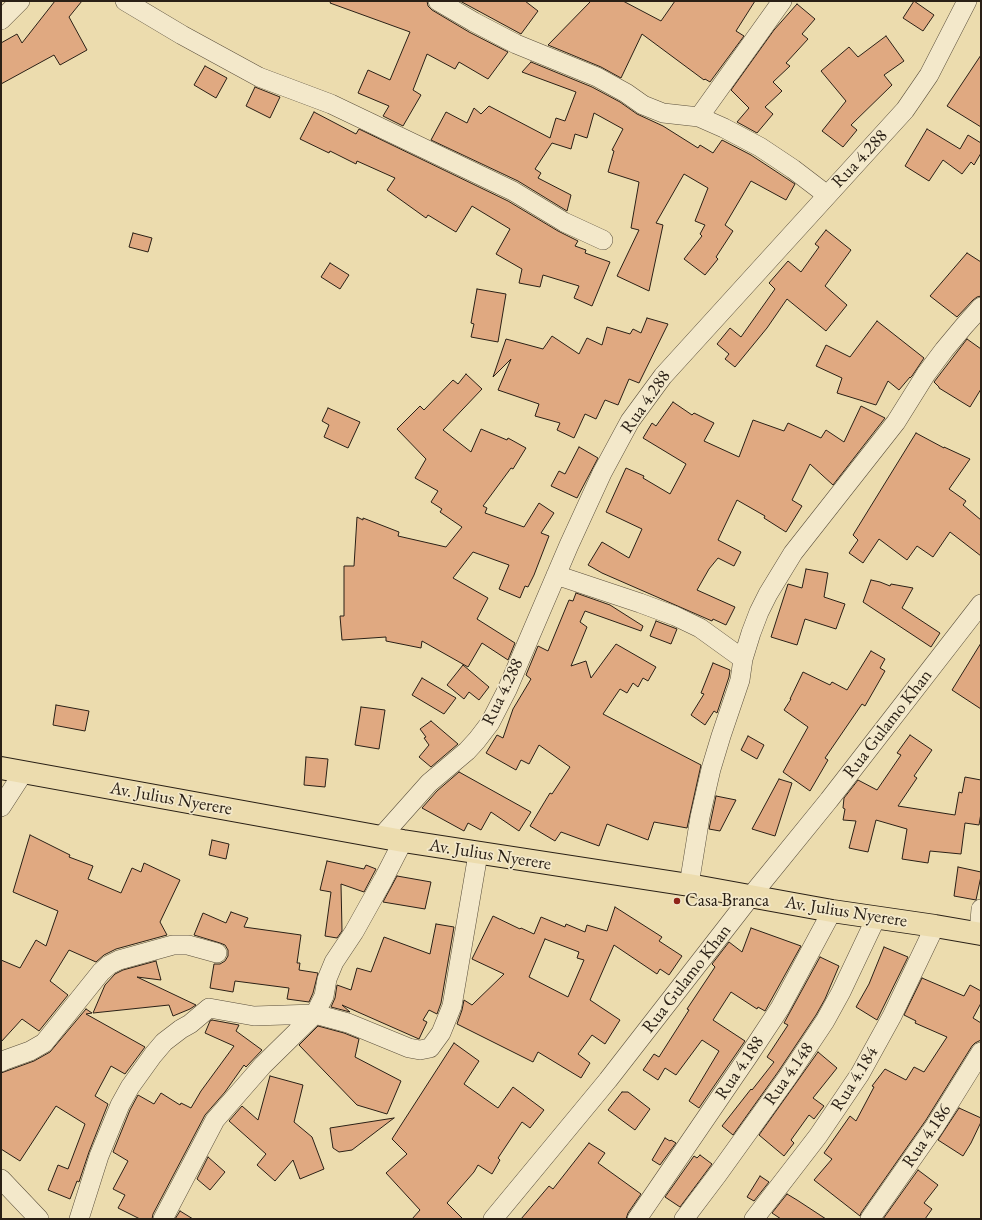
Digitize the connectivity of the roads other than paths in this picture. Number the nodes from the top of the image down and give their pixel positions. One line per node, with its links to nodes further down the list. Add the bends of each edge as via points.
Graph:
1 (20, 1): 6 (street)
2 (125, 1): 9 (street, via 259,77 331,104 513,191 564,222)
3 (438, 1): 7 (street, via 516,44 597,77 643,105 663,113)
4 (782, 1): 7 (street)
5 (967, 1): 8 (street, Rua 4.288, via 929,75 905,110)
6 (1, 20)
7 (699, 117): 8 (street, via 760,147)
8 (827, 196): 11 (street, Rua 4.288, via 663,376 630,421 602,472)
9 (603, 240)
10 (981, 307): 13 (street, via 944,350 896,422 793,553 759,612)
11 (556, 575): 13 (street, via 675,616 700,628); 17 (street, Rua 4.288, via 507,690 490,723 467,751 429,783)
12 (978, 612): 21 (street, Rua Gulamo Khan)
13 (743, 659): 20 (street, via 738,687 711,769)
14 (1, 768): 15 (main road, Av. Julius Nyerere)
15 (23, 773): 16 (street); 17 (main road, Av. Julius Nyerere)
16 (1, 806)
17 (381, 837): 18 (main road, Av. Julius Nyerere)
18 (403, 841): 19 (main road, Av. Julius Nyerere); 28 (street, via 354,932 334,962 324,996)
19 (478, 854): 20 (main road, Av. Julius Nyerere); 28 (street, via 452,1006 441,1033 430,1048 409,1048 348,1023)
20 (689, 886): 21 (main road, Av. Julius Nyerere)
21 (751, 896): 23 (main road, Av. Julius Nyerere); 35 (street, Rua Gulamo Khan, via 608,1080)
22 (981, 909): 26 (street)
23 (832, 911): 24 (main road, Av. Julius Nyerere); 36 (street, Rua 4.188, via 780,1008)
24 (876, 918): 25 (main road, Av. Julius Nyerere); 37 (street, Rua 4.148, via 826,1022)
25 (935, 926): 26 (main road, Av. Julius Nyerere); 38 (street, Rua 4.184, via 892,1016 860,1074 818,1136)
26 (980, 934)
27 (217, 952): 30 (street, via 173,944 109,965 44,1043)
28 (315, 1014): 33 (street, via 254,1016 209,1008 164,1042 130,1087 120,1105 99,1156); 34 (street, via 263,1065 215,1120)
29 (981, 1052): 39 (street, Rua 4.186, via 935,1126)
30 (1, 1062)
31 (1, 1180): 32 (street)
32 (39, 1219)
33 (79, 1219)
34 (163, 1219)
35 (493, 1219)
36 (637, 1219)
37 (684, 1219)
38 (754, 1219)
39 (870, 1219)

